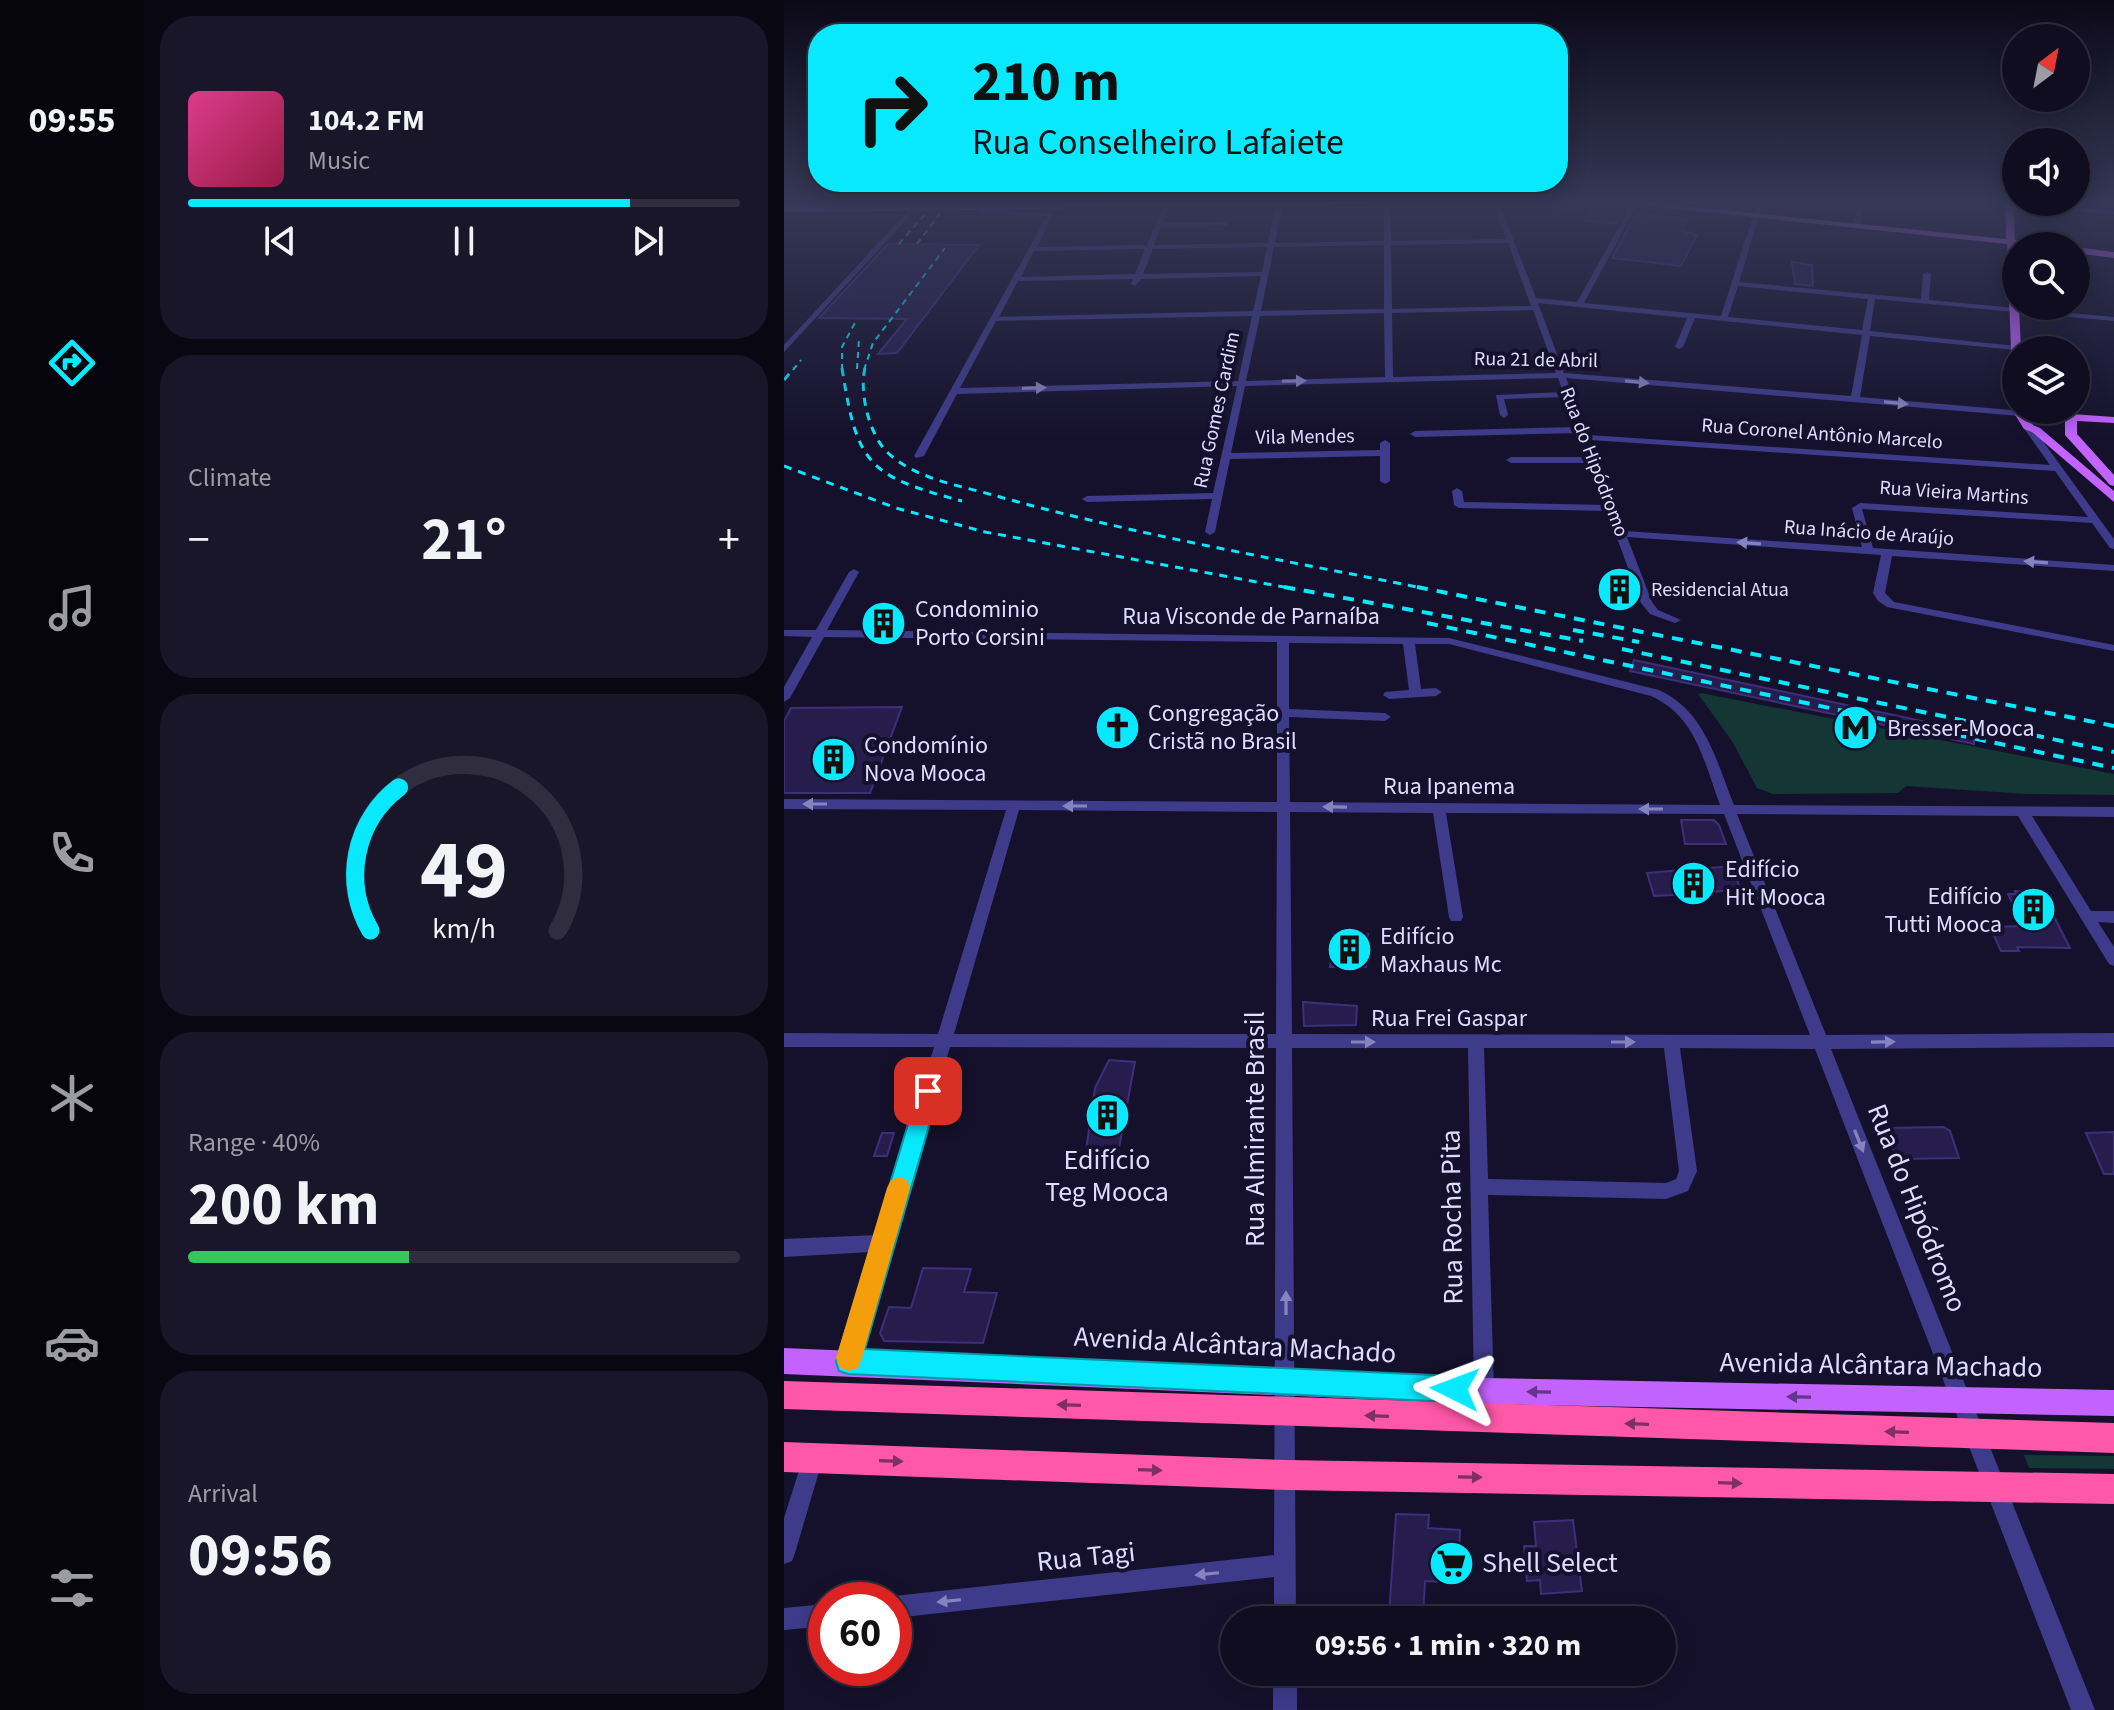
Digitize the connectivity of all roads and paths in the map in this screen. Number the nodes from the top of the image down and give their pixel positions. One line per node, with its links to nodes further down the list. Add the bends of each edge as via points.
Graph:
1 (1017, 279): 23 (street)
2 (848, 280): 28 (street)
3 (1065, 280): 11 (street)
4 (1158, 280): 11 (street)
5 (1263, 280): 19 (street, Rua Gomes Cardim)
6 (1389, 280): 18 (street)
7 (1524, 280): 15 (street, Rua do Hipódromo)
8 (1596, 280): 16 (street)
9 (1736, 280): 12 (street)
10 (1927, 280): 14 (street)
11 (1136, 281)
12 (1735, 284): 13 (street); 22 (street)
13 (1872, 297): 14 (street); 25 (street)
14 (1925, 301): 17 (street)
15 (1533, 304): 16 (street); 18 (street); 29 (street, Rua do Hipódromo)
16 (1579, 305): 20 (street)
17 (2002, 309)
18 (1389, 311): 19 (street); 30 (street)
19 (1257, 314): 23 (street); 31 (street, Rua Gomes Cardim)
20 (1692, 315): 22 (street); 26 (street)
21 (2090, 317): 24 (street)
22 (1724, 318): 25 (street)
23 (995, 319): 32 (street)
24 (2114, 319)
25 (1866, 332): 27 (street); 34 (street)
26 (1679, 347)
27 (2002, 347)
28 (784, 349)
29 (1560, 375): 30 (street, Rua 21 de Abril); 33 (street, Rua do Hipódromo); 34 (street, Rua 21 de Abril, one-way to 34)
30 (1389, 379): 31 (street, Rua 21 de Abril, one-way to 30)
31 (1240, 382): 32 (street, Rua 21 de Abril, one-way to 31); 46 (street, Rua Gomes Cardim)
32 (956, 391): 45 (street)
33 (1567, 394): 36 (street, via 1499,397); 42 (street, Rua do Hipódromo)
34 (1855, 399): 35 (street, Rua 21 de Abril, one-way to 35)
35 (2002, 411)
36 (1504, 415)
37 (2090, 418): 38 (main road, Rua 21 de Abril)
38 (2114, 420)
39 (2026, 424): 41 (main road)
40 (2070, 424): 43 (main road)
41 (2028, 427): 43 (main road); 49 (street); 50 (main road)
42 (1581, 433): 44 (street, Rua Coronel Antônio Marcelo); 48 (street, Rua do Hipódromo); 49 (street, Rua Coronel Antônio Marcelo)
43 (2069, 433): 50 (main road)
44 (1415, 434)
45 (919, 456)
46 (1225, 456): 51 (street, Vila Mendes, via 1385,448); 53 (street, Rua Gomes Cardim)
47 (1511, 460): 48 (street)
48 (1592, 460): 56 (street, Rua do Hipódromo)
49 (2058, 468): 50 (main road); 57 (street)
50 (2108, 475): 54 (main road)
51 (1385, 481)
52 (1457, 491): 56 (street, via 1459,505)
53 (1217, 496): 55 (street); 58 (street, Rua Gomes Cardim)
54 (2114, 498)
55 (1087, 500)
56 (1612, 508): 59 (street, Rua do Hipódromo)
57 (2094, 520): 60 (street); 61 (street, Rua Vieira Martins, via 1860,506)
58 (1210, 532)
59 (1622, 534): 61 (street, Rua Inácio de Araújo, one-way to 59); 65 (street, Rua do Hipódromo, via 1650,608)
60 (2114, 546)
61 (1868, 551): 62 (street, Rua Inácio de Araújo)
62 (1887, 552): 63 (street, Rua Inácio de Araújo, one-way to 62); 70 (street, via 1879,593 1891,605)
63 (2114, 568)
64 (854, 572): 67 (street)
65 (1675, 620)
66 (784, 633): 67 (street, Rua Visconde de Parnaíba)
67 (820, 633): 68 (street, Rua Visconde de Parnaíba); 74 (street)
68 (1283, 638): 69 (street, Rua Visconde de Parnaíba); 75 (street, Rua Almirante Brasil)
69 (1408, 639): 72 (street); 77 (street, Rua Visconde de Parnaíba, via 1465,643 1655,693 1679,705)
70 (2114, 648)
71 (1436, 692): 72 (street)
72 (1416, 694): 73 (street)
73 (1389, 695)
74 (784, 698)
75 (1284, 713): 76 (street); 80 (street, Rua Almirante Brasil)
76 (1385, 717)
77 (1696, 727): 82 (street, Rua do Hipódromo)
78 (784, 804): 79 (street, Rua Ipanema, one-way to 78)
79 (1014, 805): 80 (street, Rua Ipanema, one-way to 79); 91 (street)
80 (1285, 807): 81 (street, Rua Ipanema, one-way to 80); 92 (street, Rua Almirante Brasil)
81 (1439, 808): 82 (street, Rua Ipanema, one-way to 81); 86 (street)
82 (1729, 810): 83 (street, Rua Ipanema); 95 (street, Rua do Hipódromo)
83 (2021, 810): 84 (street, Rua Ipanema); 85 (street)
84 (2114, 812)
85 (2087, 916): 87 (street); 88 (street)
86 (1456, 917)
87 (2114, 917)
88 (2114, 960)
89 (784, 1040): 91 (street, Rua Frei Gaspar)
90 (2114, 1040): 95 (street, Rua Frei Gaspar, one-way to 90)
91 (946, 1041): 92 (street, Rua Frei Gaspar); 97 (street)
92 (1285, 1042): 93 (street, Rua Frei Gaspar, one-way to 93); 101 (street, Rua Almirante Brasil, one-way to 92)
93 (1476, 1042): 94 (street, Rua Frei Gaspar, one-way to 94); 96 (street, Rua Rocha Pita)
94 (1671, 1042): 95 (street, Rua Frei Gaspar); 96 (street, via 1688,1171 1682,1185 1666,1191)
95 (1820, 1042): 106 (street, Rua do Hipódromo, one-way to 106)
96 (1479, 1187): 103 (street, Rua Rocha Pita)
97 (882, 1243): 98 (street); 100 (street)
98 (784, 1248)
99 (784, 1361): 100 (main road, Avenida Alcântara Machado)
100 (848, 1362): 101 (main road, Avenida Alcântara Machado)
101 (1286, 1381): 103 (main road, Avenida Alcântara Machado); 108 (street, Rua Almirante Brasil)
102 (784, 1382): 105 (highway)
103 (1484, 1391): 106 (main road, Avenida Alcântara Machado, one-way to 103)
104 (784, 1395): 105 (highway)
105 (845, 1397): 108 (highway, one-way to 105)
106 (1961, 1401): 107 (main road, Avenida Alcântara Machado); 109 (street, Rua do Hipódromo)
107 (2114, 1403)
108 (1287, 1414): 109 (highway, one-way to 108); 112 (street, Rua Almirante Brasil)
109 (1975, 1434): 110 (highway); 113 (street, Rua do Hipódromo)
110 (2114, 1438)
111 (798, 1457): 112 (highway, one-way to 112); 115 (street)
112 (1286, 1475): 113 (highway, one-way to 113); 116 (street, Rua Almirante Brasil)
113 (1997, 1488): 114 (highway); 123 (street, Rua do Hipódromo)
114 (2114, 1489)
115 (784, 1553)
116 (1285, 1565): 117 (street, Rua Tagi, one-way to 117); 118 (street, Rua Almirante Brasil)
117 (912, 1605)
118 (1285, 1606)
119 (808, 1617): 120 (street)
120 (784, 1619)
121 (1285, 1686): 122 (street)
122 (1285, 1710)
123 (2083, 1710)

